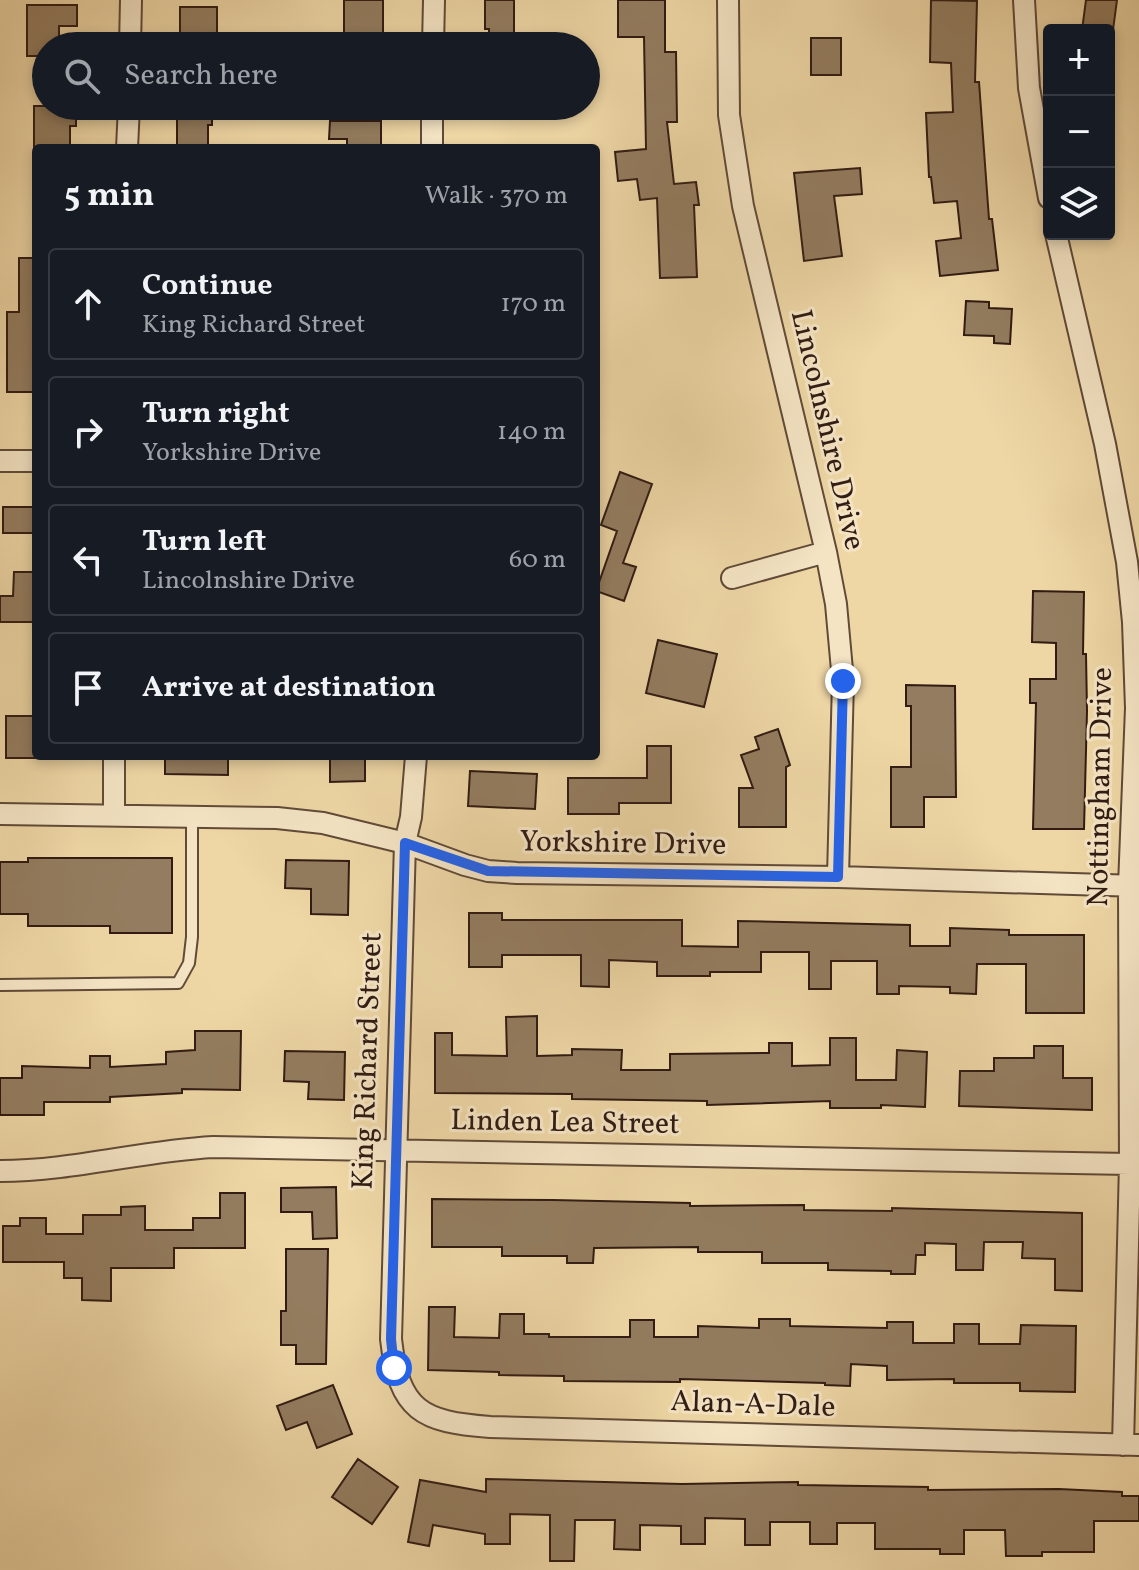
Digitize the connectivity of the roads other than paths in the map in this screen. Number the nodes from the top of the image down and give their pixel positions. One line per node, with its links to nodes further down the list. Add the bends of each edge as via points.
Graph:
1 (131, 0): 5 (street)
2 (434, 0): 6 (street)
3 (728, 0): 15 (street, Lincolnshire Drive, via 729,115 743,206)
4 (1024, 0): 11 (street, via 1029,88)
5 (130, 32)
6 (433, 32)
7 (128, 120): 9 (street)
8 (432, 120): 10 (street)
9 (127, 144)
10 (432, 144)
11 (1044, 168)
12 (1057, 240): 24 (street, Nottingham Drive, via 1127,562 1136,708)
13 (0, 461): 14 (street)
14 (32, 461)
15 (826, 552): 16 (street); 23 (street, Lincolnshire Drive, via 843,681)
16 (732, 578)
17 (114, 760): 20 (street)
18 (416, 760): 22 (street, King Richard Street)
19 (0, 814): 20 (street, Yorkshire Drive)
20 (114, 814): 21 (street, Yorkshire Drive)
21 (192, 815): 22 (street, Yorkshire Drive, via 323,823); 25 (lane, via 189,963 178,983)
22 (405, 843): 23 (street, Yorkshire Drive, via 488,871); 26 (street, King Richard Street)
23 (838, 877): 24 (street, Yorkshire Drive)
24 (1134, 886): 27 (street, Nottingham Drive)
25 (0, 985)
26 (395, 1150): 27 (street, Linden Lea Street); 28 (street, Linden Lea Street, via 175,1149 92,1165); 29 (street, King Richard Street)
27 (1130, 1164): 30 (street, Nottingham Drive)
28 (0, 1171)
29 (394, 1368): 30 (street, Alan-A-Dale, via 403,1392 427,1415 469,1426)
30 (1131, 1445)

